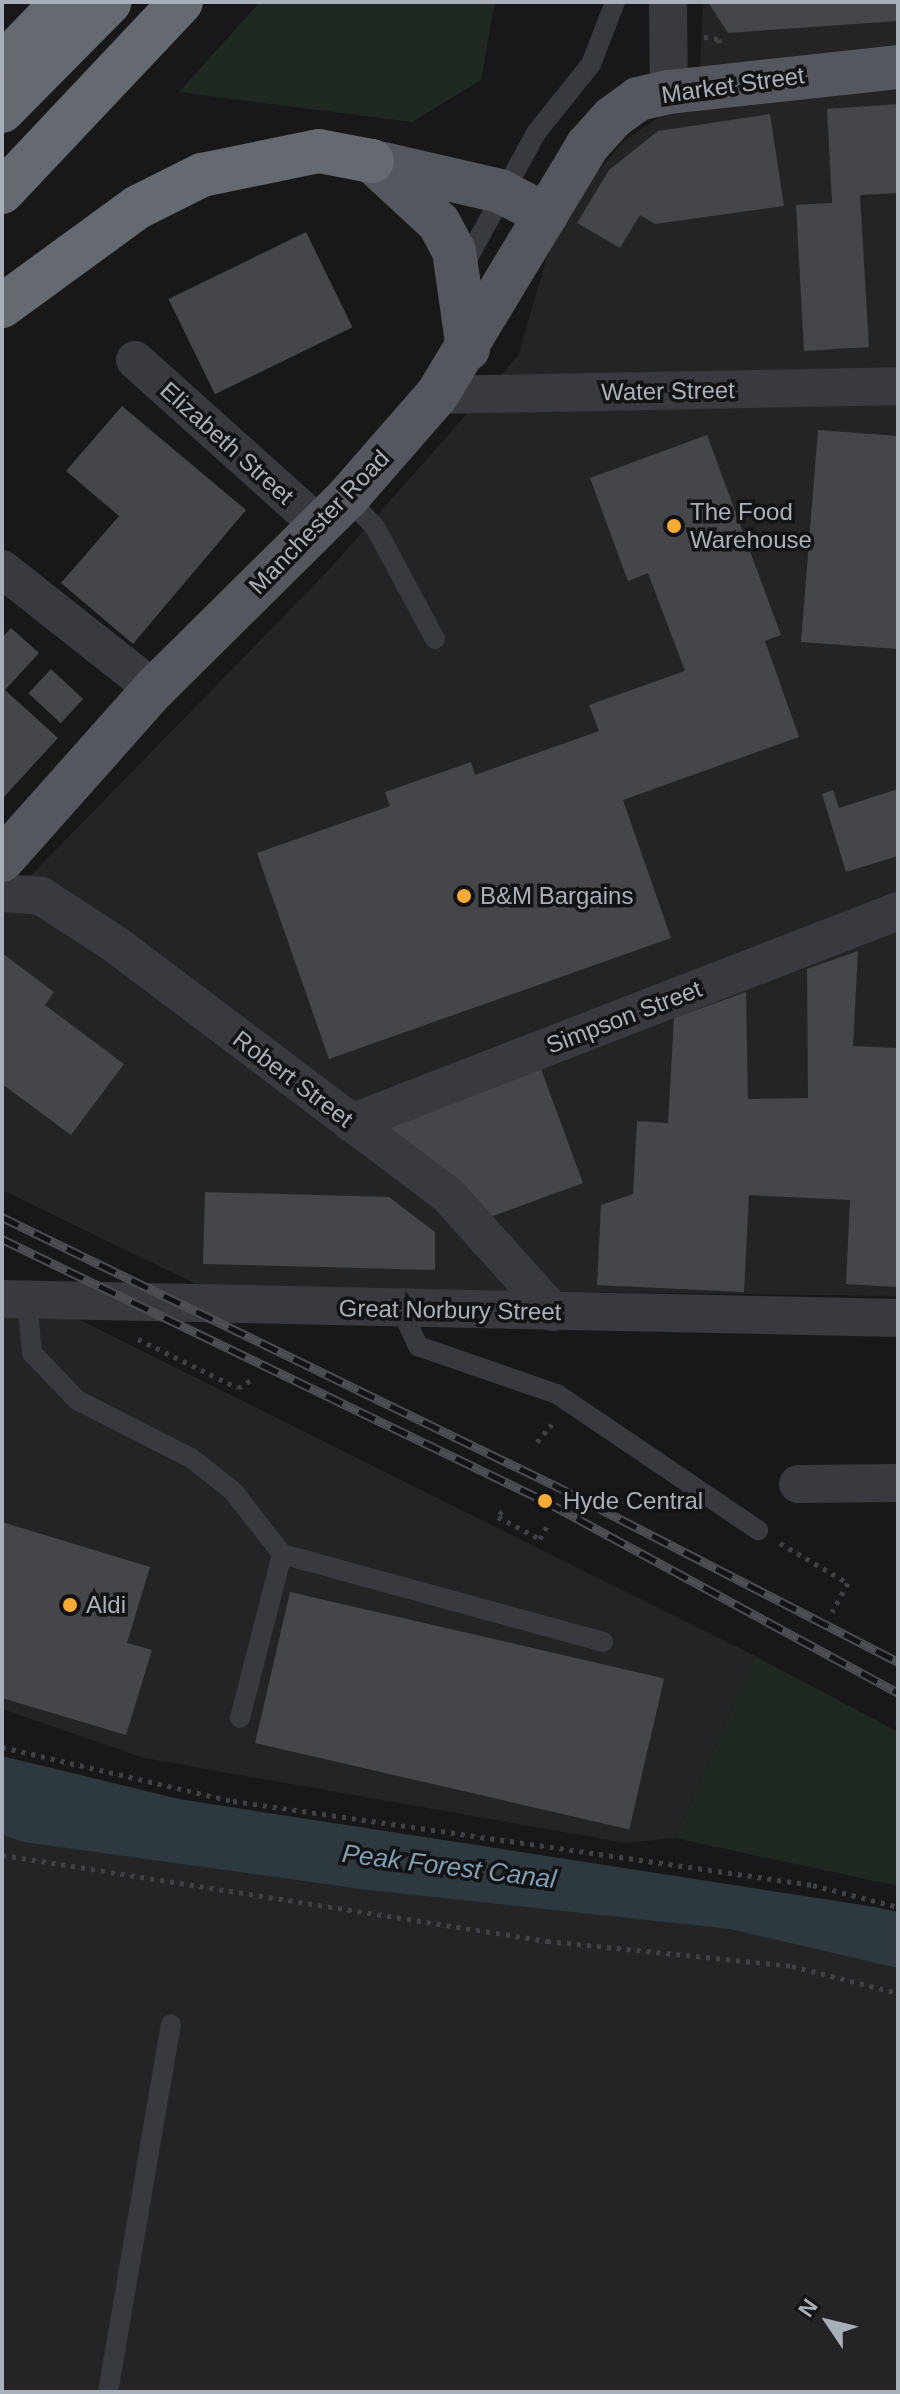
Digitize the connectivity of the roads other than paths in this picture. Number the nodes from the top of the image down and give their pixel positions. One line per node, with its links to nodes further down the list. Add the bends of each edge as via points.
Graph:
1 (63, 2): 6 (highway)
2 (110, 2): 9 (highway)
3 (181, 2): 13 (highway)
4 (615, 2): 12 (lane, via 591,64)
5 (668, 2): 8 (street)
6 (2, 65)
7 (898, 67): 8 (main road, Market Street)
8 (669, 92): 10 (main road, Market Street, via 636,100)
9 (2, 111)
10 (587, 146): 14 (main road, Manchester Road)
11 (372, 161): 12 (main road); 15 (main road, via 439,223); 16 (highway, via 319,151 202,175 138,207)
12 (500, 191): 14 (main road); 15 (lane)
13 (2, 192)
14 (546, 215): 17 (main road, Manchester Road)
15 (460, 273): 17 (main road)
16 (2, 306)
17 (468, 349): 20 (main road, Manchester Road)
18 (135, 360): 21 (street, Elizabeth Street)
19 (898, 386): 20 (street, Water Street)
20 (437, 395): 21 (main road, Manchester Road)
21 (333, 512): 23 (lane, via 375,527); 24 (main road, Manchester Road)
22 (2, 569): 24 (street)
23 (435, 639)
24 (154, 689): 25 (main road, Manchester Road)
25 (2, 860)
26 (2, 893): 28 (street, Robert Street, via 41,896 115,944)
27 (898, 911): 28 (street, Simpson Street)
28 (351, 1123): 31 (street, Robert Street, via 449,1196)
29 (14, 1299): 30 (street, Great Norbury Street); 36 (lane, via 32,1353 77,1400 191,1458 233,1491)
30 (401, 1309): 31 (street, Great Norbury Street); 35 (lane, via 418,1346 557,1394)
31 (553, 1312): 32 (street, Great Norbury Street)
32 (898, 1318)
33 (898, 1483): 34 (street)
34 (798, 1484)
35 (758, 1530)
36 (282, 1554): 37 (lane); 38 (lane)
37 (603, 1642)
38 (240, 1718)
39 (171, 2024): 40 (lane)
40 (108, 2392)

